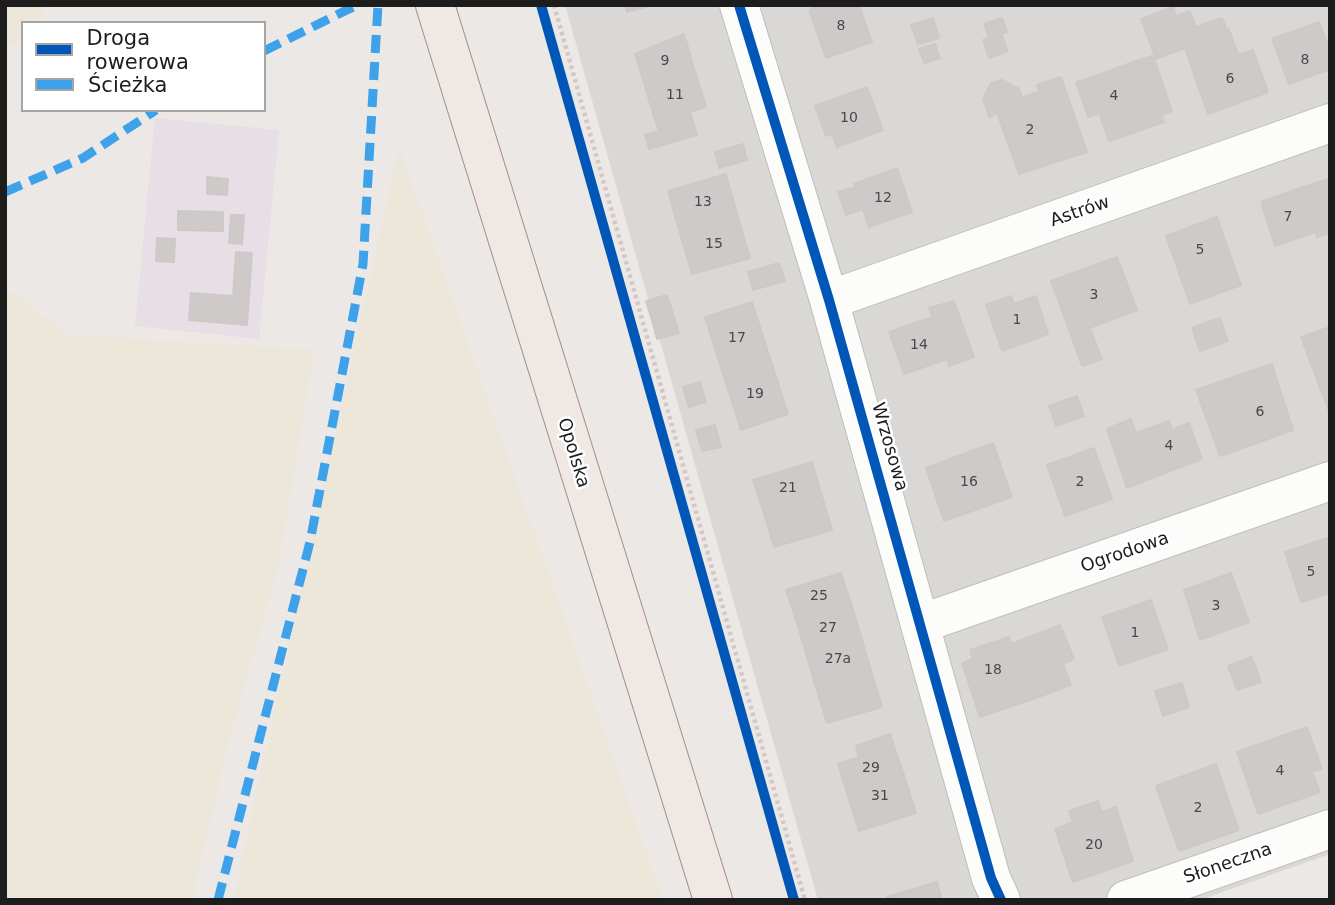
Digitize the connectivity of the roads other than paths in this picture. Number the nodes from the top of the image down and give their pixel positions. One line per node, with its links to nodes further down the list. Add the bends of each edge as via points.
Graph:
1 (435, 5): 8 (main road, Opolska)
2 (739, 5): 4 (street, Wrzosowa)
3 (1330, 123): 4 (street, Astrów)
4 (829, 300): 6 (street, Wrzosowa)
5 (1330, 481): 6 (street, Ogrodowa)
6 (920, 624): 9 (street, Wrzosowa)
7 (1330, 829): 10 (street, Słoneczna)
8 (713, 900)
9 (1001, 900)
10 (1126, 900)

